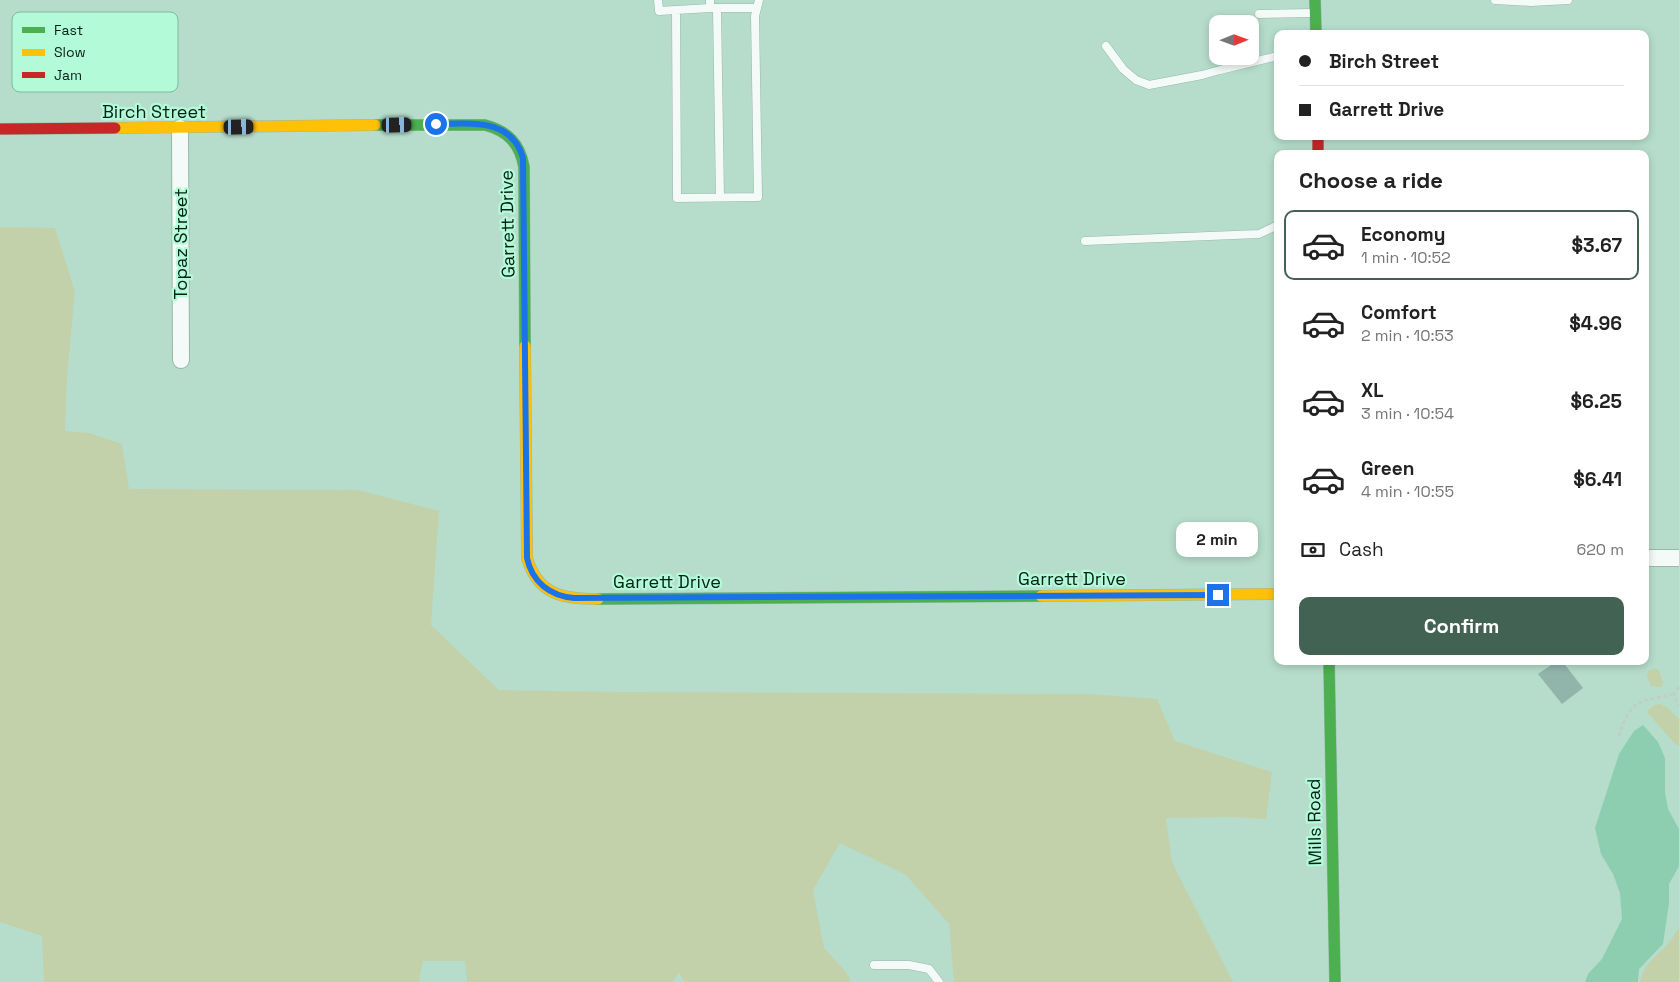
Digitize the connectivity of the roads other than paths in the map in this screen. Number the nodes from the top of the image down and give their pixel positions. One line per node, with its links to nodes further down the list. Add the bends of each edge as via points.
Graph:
1 (658, 0): 8 (lane, via 658,11)
2 (759, 0): 7 (lane)
3 (1315, 0): 9 (street)
4 (1495, 0): 5 (lane)
5 (1568, 0)
6 (712, 6): 7 (lane); 8 (lane); 17 (lane)
7 (757, 8): 17 (lane, via 758,197)
8 (676, 10): 17 (lane, via 677,198)
9 (1315, 12): 10 (lane); 11 (street)
10 (1259, 14)
11 (1316, 30)
12 (1106, 46): 13 (lane, via 1123,69 1136,80 1149,85)
13 (1274, 57)
14 (489, 125): 15 (street, Birch Street); 23 (street, Garrett Drive, via 512,139 524,162 527,558 535,577 550,592 574,598)
15 (180, 128): 16 (street, Birch Street); 20 (street, Topaz Street)
16 (0, 129)
17 (720, 197)
18 (1274, 227): 19 (lane, via 1260,234)
19 (1085, 241)
20 (181, 360)
21 (1649, 558): 22 (street)
22 (1679, 558)
23 (1274, 594)
24 (1329, 665): 27 (street, Mills Road)
25 (874, 965): 26 (lane, via 909,965 929,969)
26 (939, 982)
27 (1335, 982)

